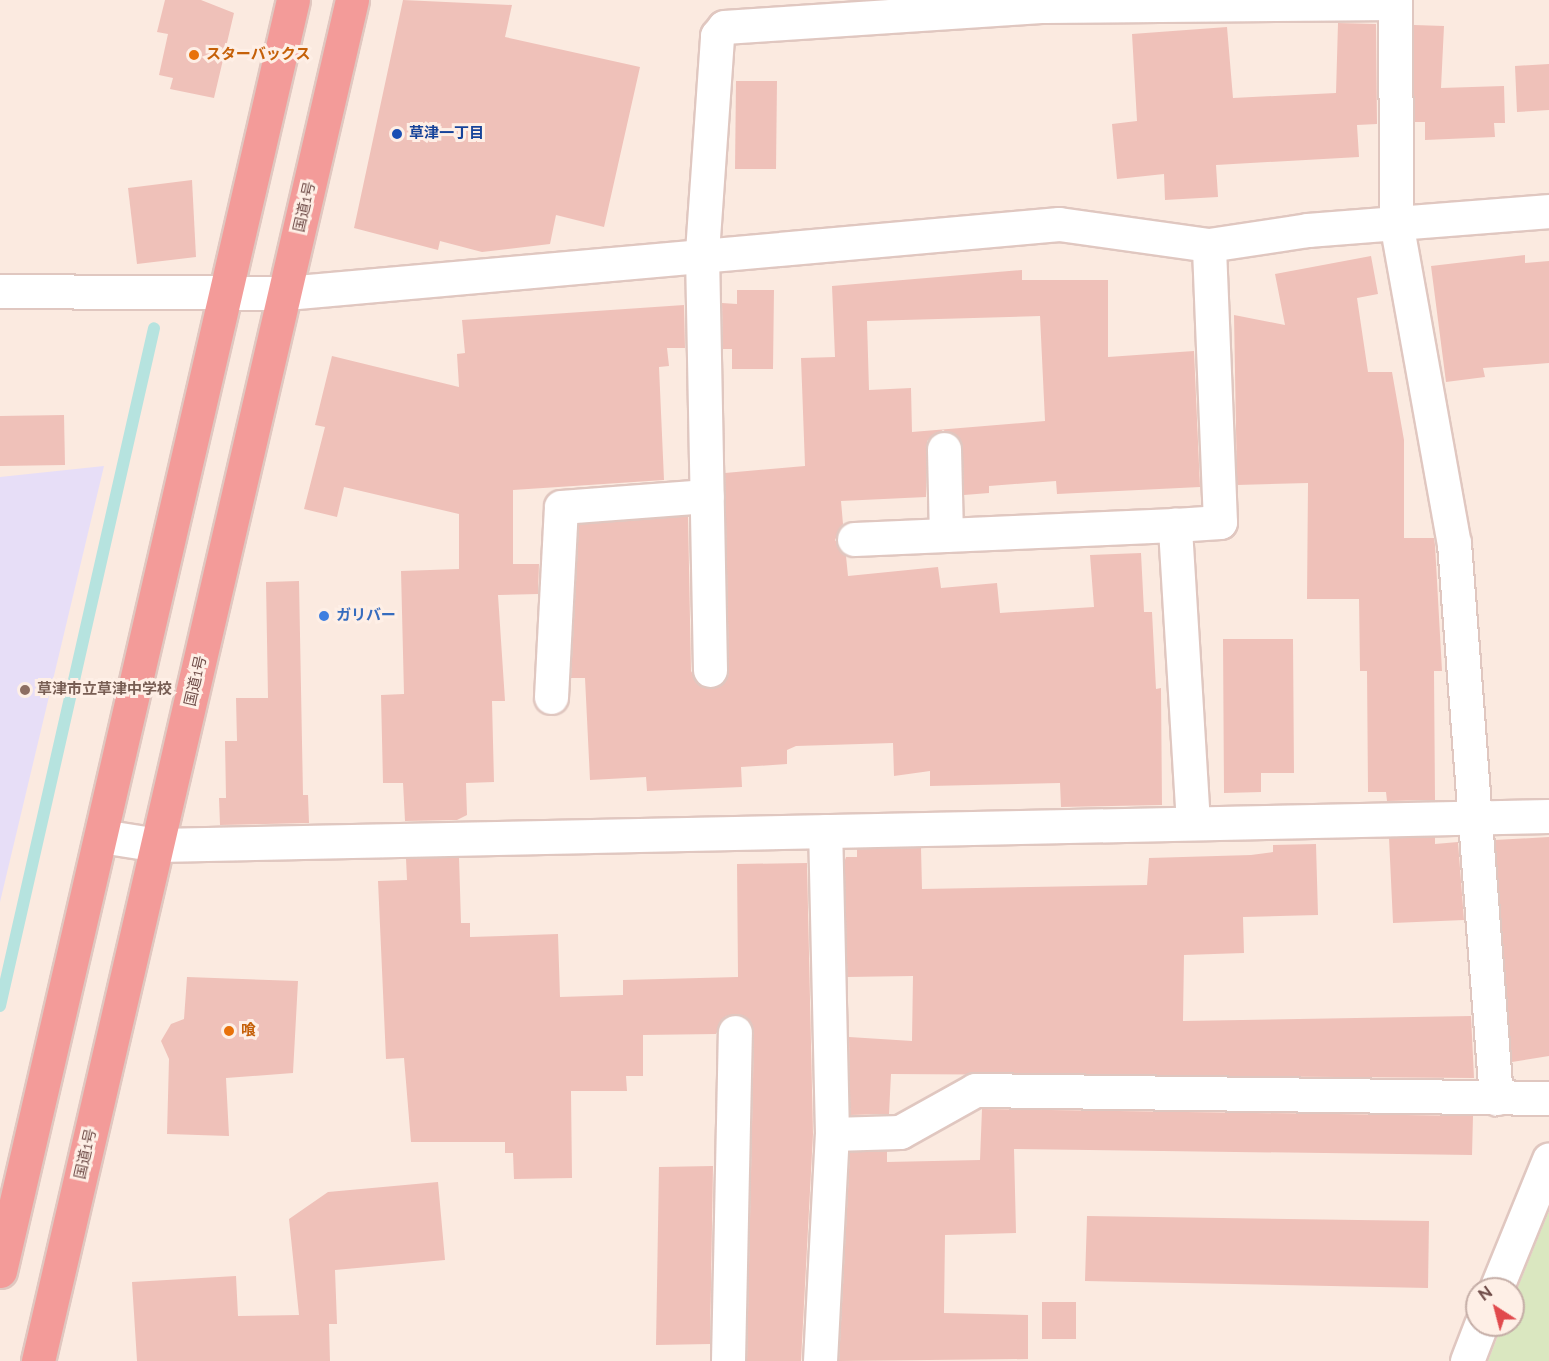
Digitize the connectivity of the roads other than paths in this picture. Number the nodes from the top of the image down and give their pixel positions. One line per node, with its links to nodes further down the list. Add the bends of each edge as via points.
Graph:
1 (294, 0): 8 (highway)
2 (352, 0): 10 (highway, 国道1号)
3 (1395, 2): 5 (street); 7 (street, via 1044,6 724,27 717,36)
4 (1549, 211): 5 (street)
5 (1396, 222): 6 (street); 19 (street, via 1454,543)
6 (1209, 245): 7 (street, via 1059,224); 13 (street, via 1220,522)
7 (702, 252): 10 (street); 12 (street)
8 (228, 290): 9 (street); 10 (street); 22 (highway)
9 (0, 291)
10 (286, 293): 23 (highway, 国道1号)
11 (944, 449): 14 (street)
12 (707, 496): 16 (street); 17 (street, via 561,507)
13 (1175, 525): 14 (street); 20 (street)
14 (946, 535): 15 (street)
15 (854, 539)
16 (710, 670)
17 (551, 698)
18 (1549, 816): 19 (street)
19 (1477, 818): 20 (street); 25 (street)
20 (1193, 823): 21 (street)
21 (825, 831): 23 (street); 27 (street)
22 (101, 836): 23 (street); 29 (highway)
23 (158, 845): 32 (highway, 国道1号)
24 (735, 1032): 33 (street)
25 (1496, 1098): 26 (street); 27 (street, via 975,1090 900,1132)
26 (1549, 1098)
27 (832, 1134): 34 (street)
28 (1549, 1159): 30 (street)
29 (0, 1271)
30 (1501, 1277)
31 (1476, 1337): 35 (street)
32 (38, 1361)
33 (728, 1361)
34 (820, 1361)
35 (1467, 1361)

